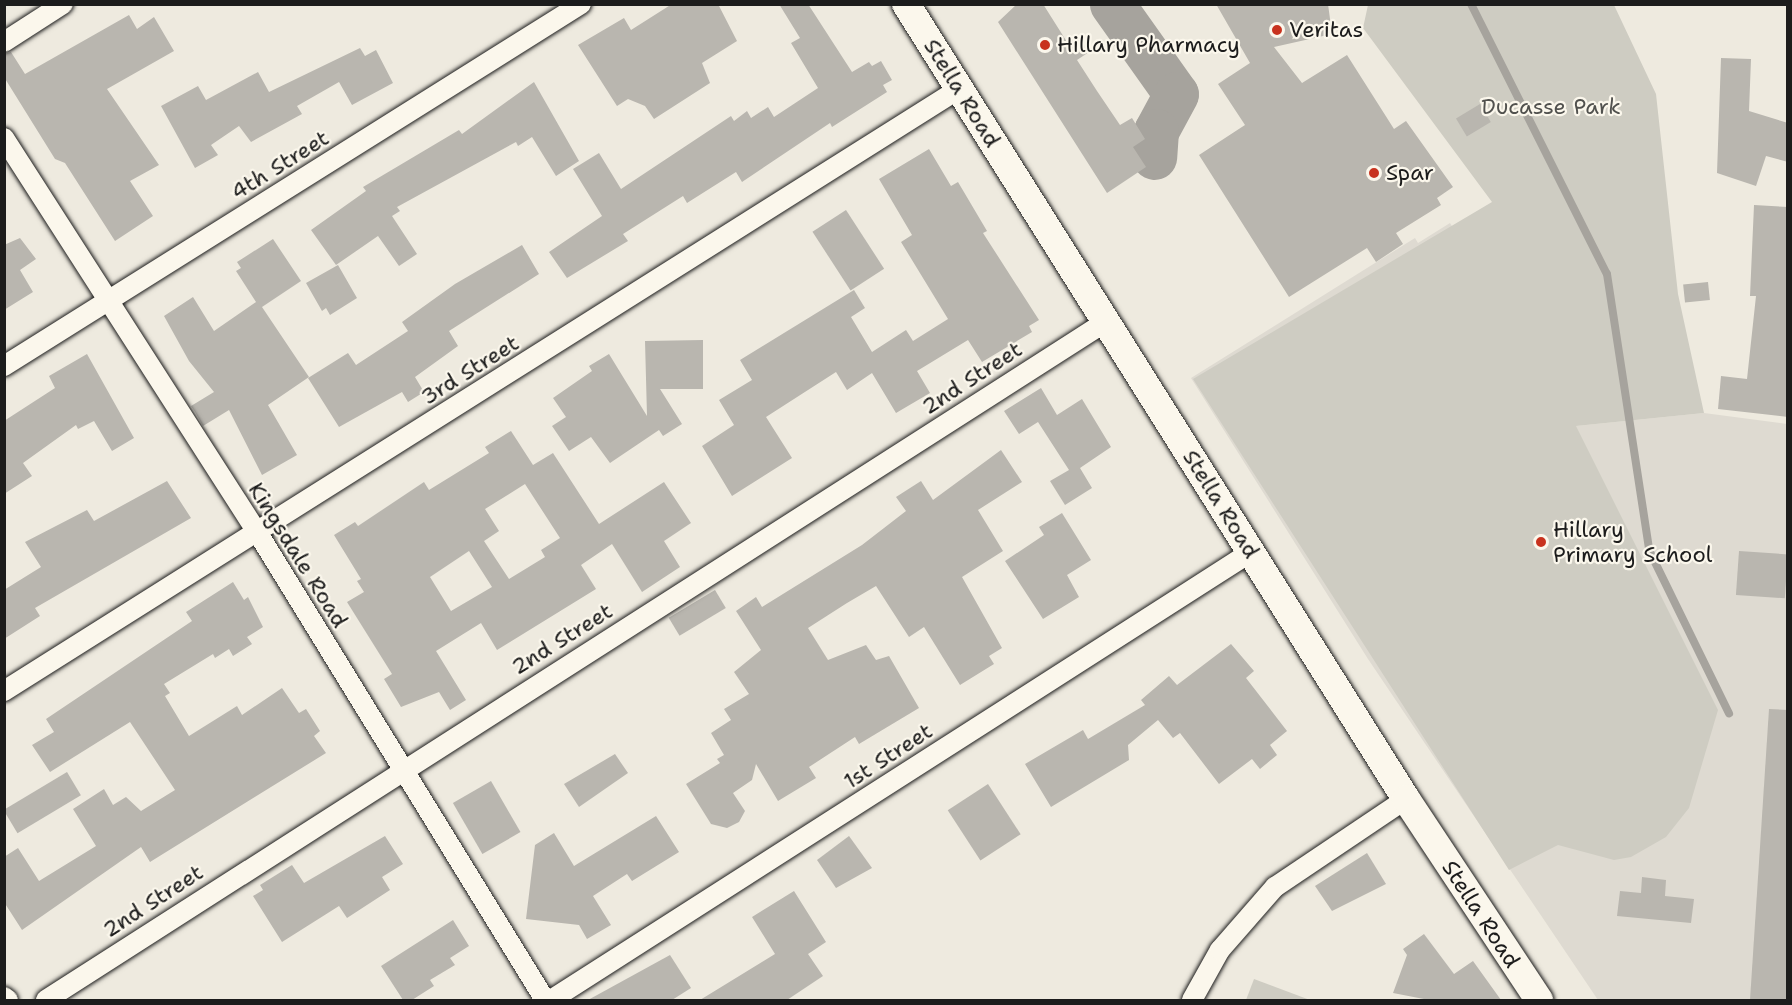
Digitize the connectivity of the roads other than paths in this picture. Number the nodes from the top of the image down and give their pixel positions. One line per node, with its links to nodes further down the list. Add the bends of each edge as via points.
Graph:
1 (63, 4): 4 (street)
2 (580, 4): 7 (street, 4th Street)
3 (906, 4): 5 (main road, Stella Road)
4 (4, 42)
5 (959, 89): 8 (main road, Stella Road); 10 (street, 3rd Street)
6 (4, 138): 7 (street, Kingsdale Road)
7 (108, 301): 9 (street, 4th Street); 10 (street, Kingsdale Road)
8 (1107, 321): 11 (main road, Stella Road); 13 (street, 2nd Street)
9 (4, 366)
10 (256, 530): 12 (street, 3rd Street); 13 (street, Kingsdale Road)
11 (1251, 552): 14 (main road, Stella Road); 19 (street, 1st Street)
12 (4, 691)
13 (402, 768): 17 (street, 2nd Street); 18 (street, Kingsdale Road)
14 (1406, 799): 20 (street, via 1275,887 1220,950); 21 (main road, Stella Road)
15 (4, 998): 16 (street)
16 (8, 1000)
17 (46, 1000)
18 (545, 1000)
19 (551, 1000)
20 (1192, 1000)
21 (1539, 1000)

